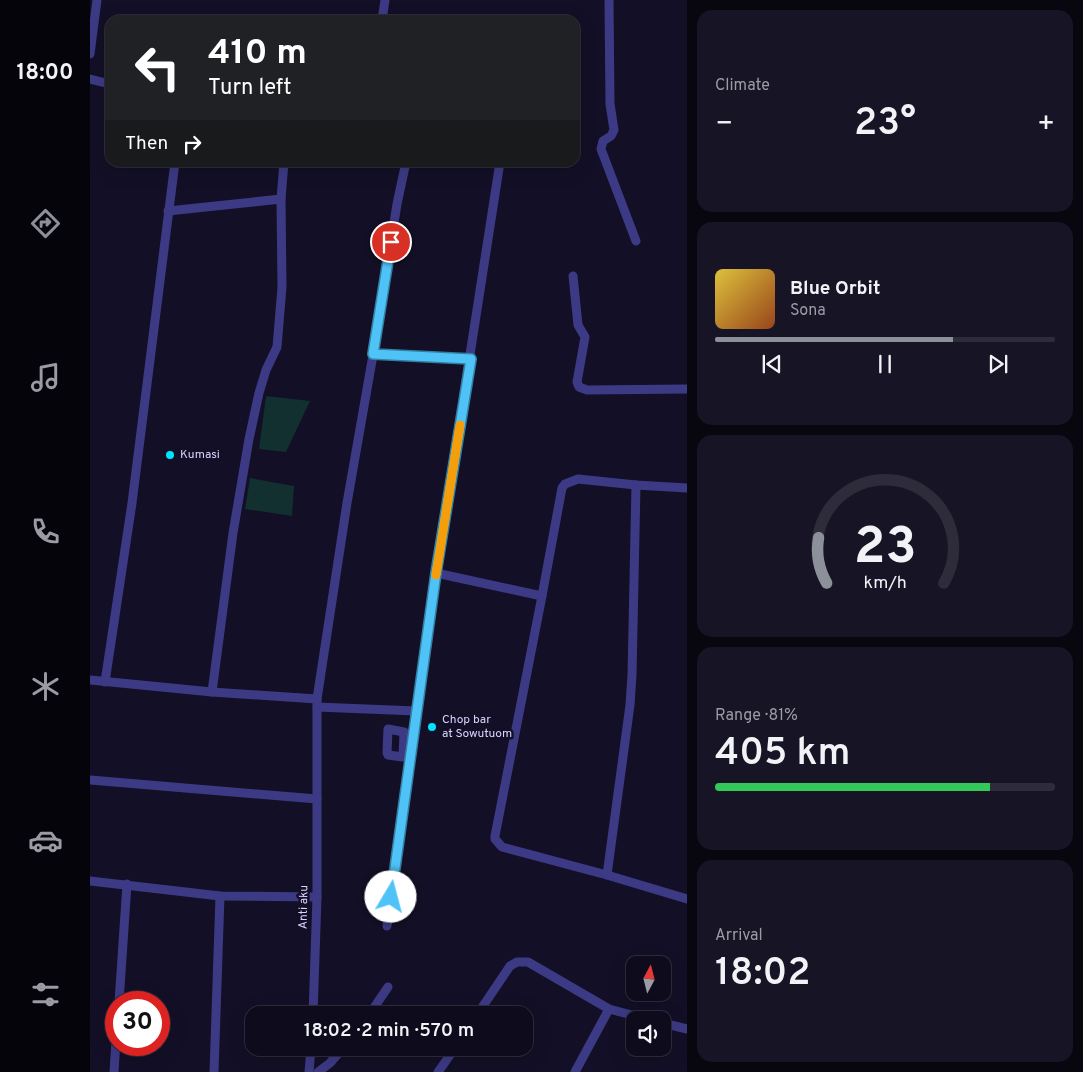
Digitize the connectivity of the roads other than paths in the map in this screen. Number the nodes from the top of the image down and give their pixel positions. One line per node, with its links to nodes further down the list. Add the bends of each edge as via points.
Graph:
1 (97, 0): 5 (street)
2 (385, 0): 4 (street)
3 (609, 0): 14 (street, via 610,104 614,130 602,141 601,149)
4 (383, 15)
5 (90, 54)
6 (90, 79): 7 (street)
7 (105, 83)
8 (173, 167): 13 (street)
9 (284, 167): 12 (street)
10 (405, 167): 16 (street, Anti aku)
11 (499, 167): 17 (street)
12 (281, 199): 13 (street); 25 (street, via 282,287 277,347 259,393 249,439)
13 (168, 211): 24 (street, via 132,503)
14 (636, 241)
15 (573, 276): 18 (street, via 578,325 584,337 579,387 587,390)
16 (373, 354): 17 (street); 26 (street, Anti aku)
17 (471, 359): 21 (street)
18 (687, 389)
19 (636, 485): 20 (street); 22 (street, via 578,479 565,484); 30 (street, via 630,705)
20 (687, 488)
21 (436, 573): 22 (street); 27 (street)
22 (542, 596): 30 (street, via 495,839 502,847)
23 (90, 680): 24 (street)
24 (105, 682): 25 (street)
25 (212, 692): 26 (street)
26 (317, 703): 27 (street); 29 (street, Anti aku)
27 (416, 711): 36 (street)
28 (90, 780): 29 (street)
29 (317, 799): 34 (street, Anti aku)
30 (607, 875): 35 (street)
31 (90, 880): 32 (street)
32 (127, 884): 33 (street); 38 (street)
33 (220, 896): 34 (street); 51 (street)
34 (317, 897): 39 (street, Anti aku)
35 (687, 900)
36 (386, 926)
37 (388, 987): 40 (street)
38 (120, 991)
39 (313, 1006)
40 (375, 1006)
41 (483, 1006): 42 (street, via 510,966 528,962)
42 (609, 1009): 43 (street); 55 (street)
43 (626, 1013)
44 (671, 1025): 45 (street)
45 (687, 1029)
46 (115, 1056): 50 (street)
47 (311, 1056): 52 (street)
48 (336, 1056): 53 (street)
49 (449, 1056): 54 (street)
50 (114, 1072)
51 (214, 1072)
52 (310, 1072)
53 (318, 1072)
54 (438, 1072)
55 (575, 1072)

